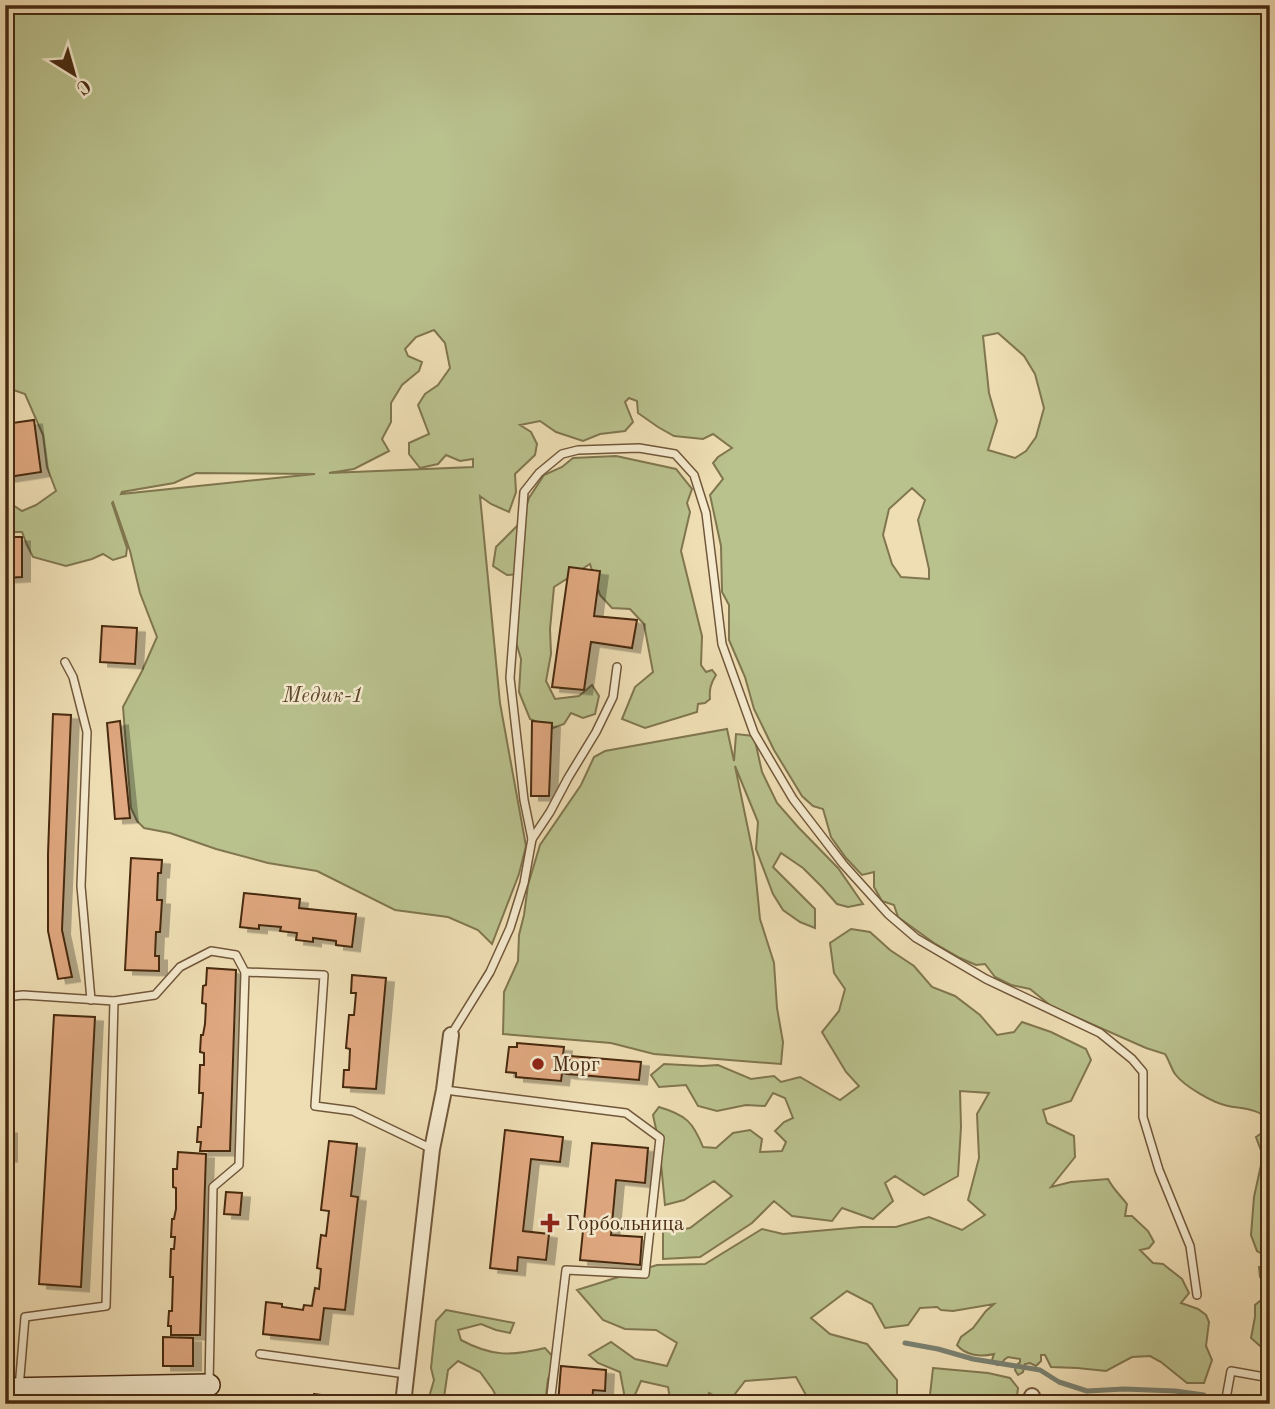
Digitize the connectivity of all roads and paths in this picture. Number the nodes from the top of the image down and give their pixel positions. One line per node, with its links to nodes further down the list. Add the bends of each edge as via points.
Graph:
1 (65, 662): 6 (lane, via 87,733 81,886)
2 (617, 667): 3 (lane, via 613,697 596,732)
3 (532, 839): 8 (lane, via 510,928 490,972); 11 (lane, via 523,800 510,678 524,492 562,453 639,448 675,454 694,475 705,513 722,644 754,733 793,799 888,914 916,938 986,979 1100,1033 1143,1072 1143,1117 1190,1246)
4 (245, 972): 7 (lane, via 236,956 211,951 180,967 155,995); 10 (lane, via 324,975 314,1106 353,1111); 16 (lane, via 239,1165 213,1186)
5 (5, 997): 6 (lane)
6 (91, 1000): 7 (lane)
7 (114, 1001): 15 (lane, via 106,1306 25,1317)
8 (451, 1035): 9 (street)
9 (444, 1090): 10 (street); 18 (lane, via 626,1113 660,1138 645,1274 566,1270)
10 (432, 1149): 13 (street)
11 (1197, 1296)
12 (260, 1354): 13 (lane)
13 (407, 1374): 17 (street)
14 (1270, 1378): 19 (lane, via 1231,1370)
15 (12, 1389): 16 (street)
16 (208, 1394)
17 (403, 1404)
18 (550, 1404)
19 (1225, 1404)

